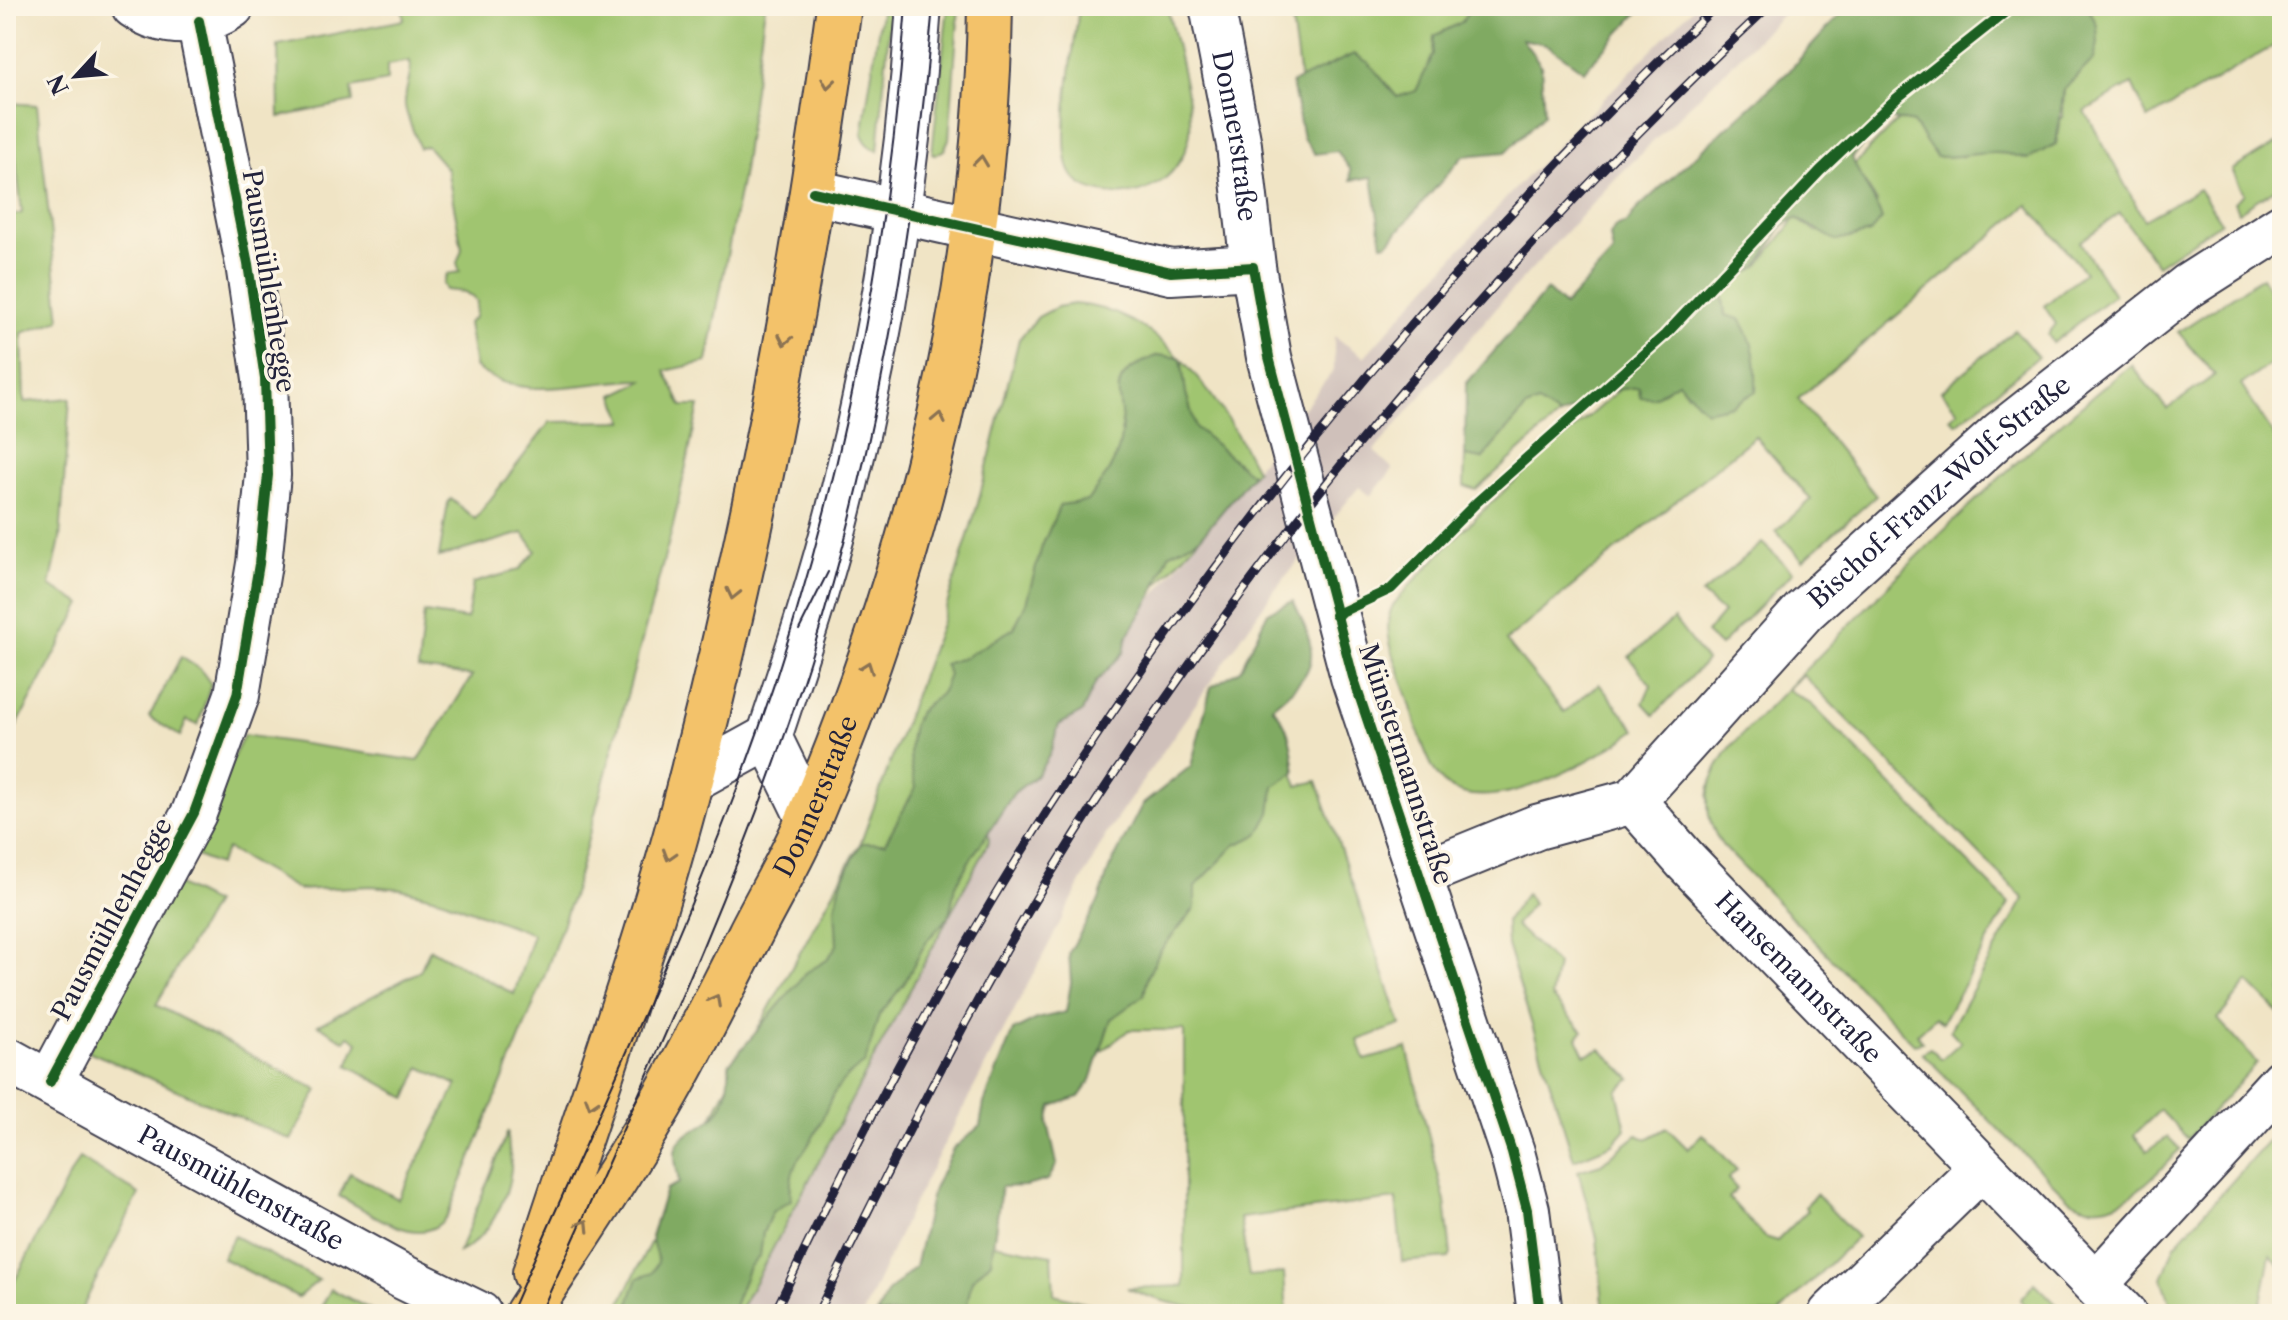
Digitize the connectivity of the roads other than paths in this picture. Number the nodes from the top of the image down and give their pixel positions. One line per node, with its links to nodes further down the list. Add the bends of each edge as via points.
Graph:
1 (134, 6): 6 (street, Pausmühlenhegge, via 159,19)
2 (839, 6): 7 (main road, Donnerstraße, one-way to 7)
3 (919, 6): 8 (street)
4 (990, 6): 10 (main road, Donnerstraße, one-way to 4, via 987,113)
5 (1212, 6): 11 (street, Donnerstraße, via 1239,145)
6 (215, 13): 19 (street, Pausmühlenhegge, via 265,379 268,475 259,564 237,695 194,813)
7 (813, 192): 8 (street); 13 (main road, Donnerstraße, one-way to 13, via 757,486)
8 (898, 210): 10 (street); 12 (street, via 844,492)
9 (2282, 226): 14 (street, Bischof-Franz-Wolf-Straße, via 2139,323 1989,443 1769,645)
10 (973, 227): 11 (street, via 1171,272); 15 (main road, Donnerstraße, one-way to 10, via 875,645 920,498 962,306)
11 (1253, 267): 16 (street, Münstermannstraße, via 1269,357 1335,615)
12 (769, 737): 13 (street); 15 (street)
13 (691, 780): 23 (main road, Donnerstraße, one-way to 23)
14 (1633, 801): 16 (street, via 1537,827); 20 (street, Hansemannstraße)
15 (809, 819): 23 (main road, Donnerstraße, one-way to 15, via 653,1117)
16 (1419, 875): 24 (street, Münstermannstraße, via 1512,1152 1527,1210)
17 (6, 1059): 19 (street, Pausmühlenstraße)
18 (2282, 1081): 21 (street)
19 (50, 1082): 22 (street, Pausmühlenstraße)
20 (1981, 1168): 21 (street, Hansemannstraße); 25 (street)
21 (2110, 1299)
22 (479, 1314)
23 (525, 1314)
24 (1540, 1314)
25 (1831, 1314)

